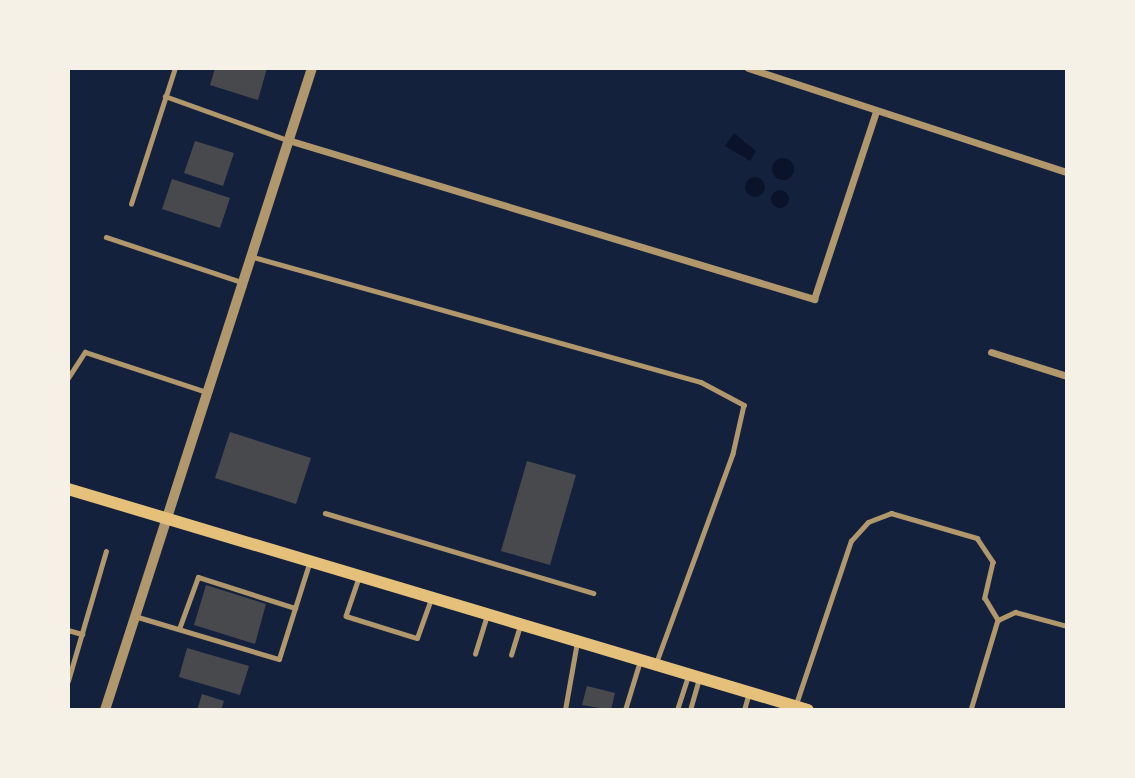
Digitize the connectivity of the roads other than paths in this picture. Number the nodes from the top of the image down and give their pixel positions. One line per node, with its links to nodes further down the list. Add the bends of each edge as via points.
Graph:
1 (175, 68): 4 (lane)
2 (312, 68): 6 (street)
3 (748, 68): 5 (street)
4 (165, 96): 6 (lane); 8 (lane)
5 (876, 111): 6 (street, via 814,299); 7 (street)
6 (288, 141): 10 (street)
7 (1067, 172)
8 (131, 204)
9 (106, 237): 11 (lane)
10 (252, 256): 11 (street); 37 (lane, via 701,382 744,405)
11 (243, 283): 15 (street)
12 (990, 352): 13 (street)
13 (1067, 376)
14 (68, 378): 15 (lane, via 85,352)
15 (208, 392): 18 (street)
16 (68, 489): 18 (main road)
17 (325, 513): 22 (lane)
18 (170, 519): 20 (main road); 26 (street)
19 (106, 551): 32 (lane)
20 (309, 562): 21 (main road); 24 (lane)
21 (360, 577): 23 (main road); 23 (lane, via 346,616 417,638)
22 (593, 593)
23 (431, 598): 25 (main road)
24 (295, 608): 30 (lane, via 198,577); 30 (lane, via 279,659)
25 (487, 615): 28 (main road); 34 (lane)
26 (137, 617): 30 (lane); 42 (street)
27 (998, 620): 29 (lane, via 1015,611); 41 (lane, via 985,598 992,562 976,538 891,513 879,518 851,541); 49 (lane)
28 (520, 624): 33 (main road); 35 (lane)
29 (1067, 626)
30 (179, 629)
31 (68, 630): 32 (lane)
32 (82, 634): 39 (lane)
33 (578, 641): 36 (main road); 43 (lane)
34 (474, 654)
35 (511, 655)
36 (640, 660): 37 (main road); 44 (lane)
37 (656, 665): 38 (main road)
38 (694, 676): 40 (main road); 45 (lane); 46 (lane)
39 (68, 681)
40 (750, 692): 41 (main road); 47 (lane)
41 (795, 706): 48 (main road)
42 (105, 710)
43 (565, 710)
44 (625, 710)
45 (677, 710)
46 (690, 710)
47 (744, 710)
48 (808, 710)
49 (971, 710)

